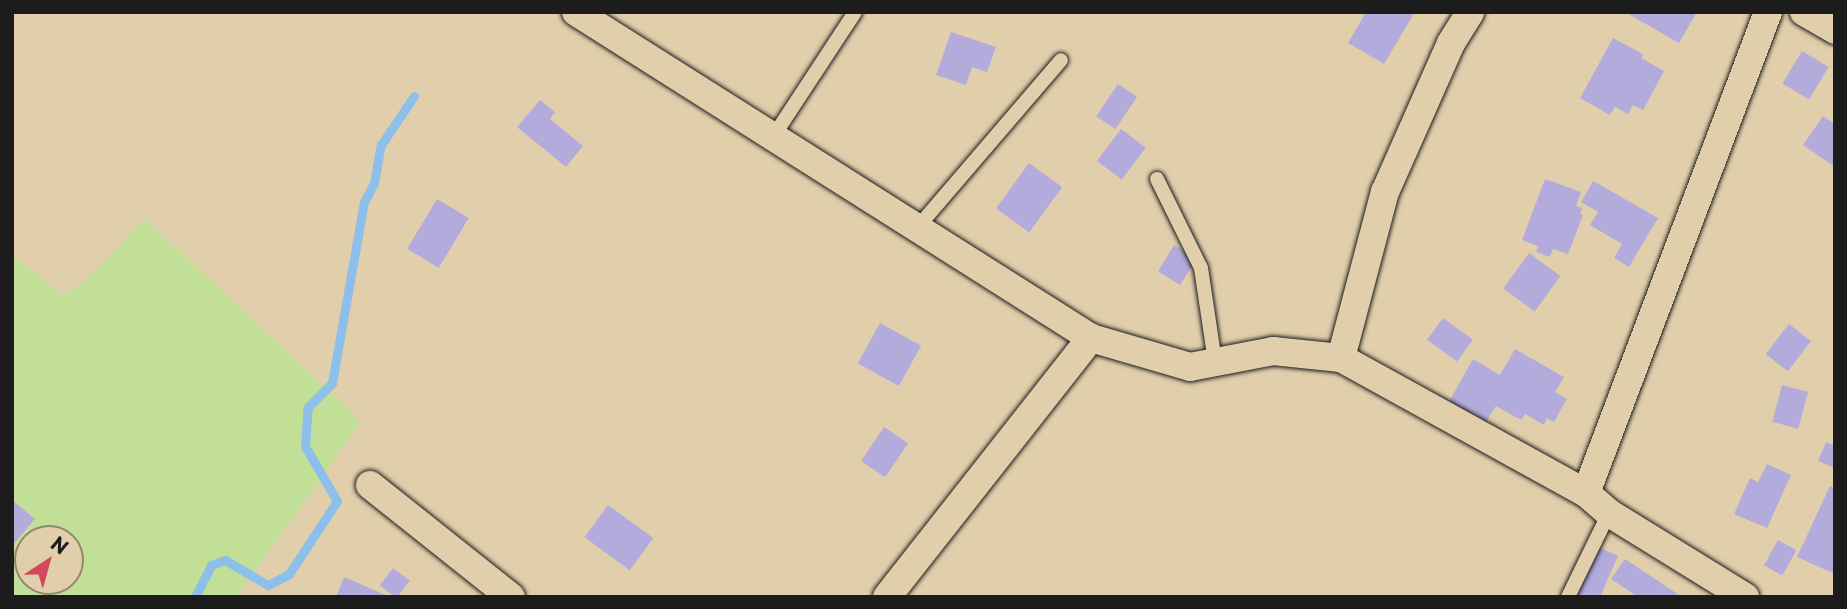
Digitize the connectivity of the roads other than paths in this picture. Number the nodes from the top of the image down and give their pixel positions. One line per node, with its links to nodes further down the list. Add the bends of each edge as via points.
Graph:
1 (576, 12): 8 (street)
2 (855, 12): 8 (lane)
3 (1470, 12): 12 (street, via 1451,43 1385,192)
4 (1768, 12): 15 (street)
5 (1804, 12): 6 (street)
6 (1835, 30)
7 (1061, 60): 10 (lane)
8 (774, 137): 10 (street)
9 (1157, 179): 13 (lane, via 1201,268)
10 (918, 228): 11 (street)
11 (1091, 338): 13 (street, via 1190,367); 18 (street)
12 (1341, 358): 13 (street, via 1273,351); 15 (street)
13 (1215, 362)
14 (370, 485): 17 (street)
15 (1586, 494): 16 (street)
16 (1609, 513): 19 (lane); 20 (street)
17 (511, 597)
18 (887, 597)
19 (1568, 597)
20 (1745, 597)

